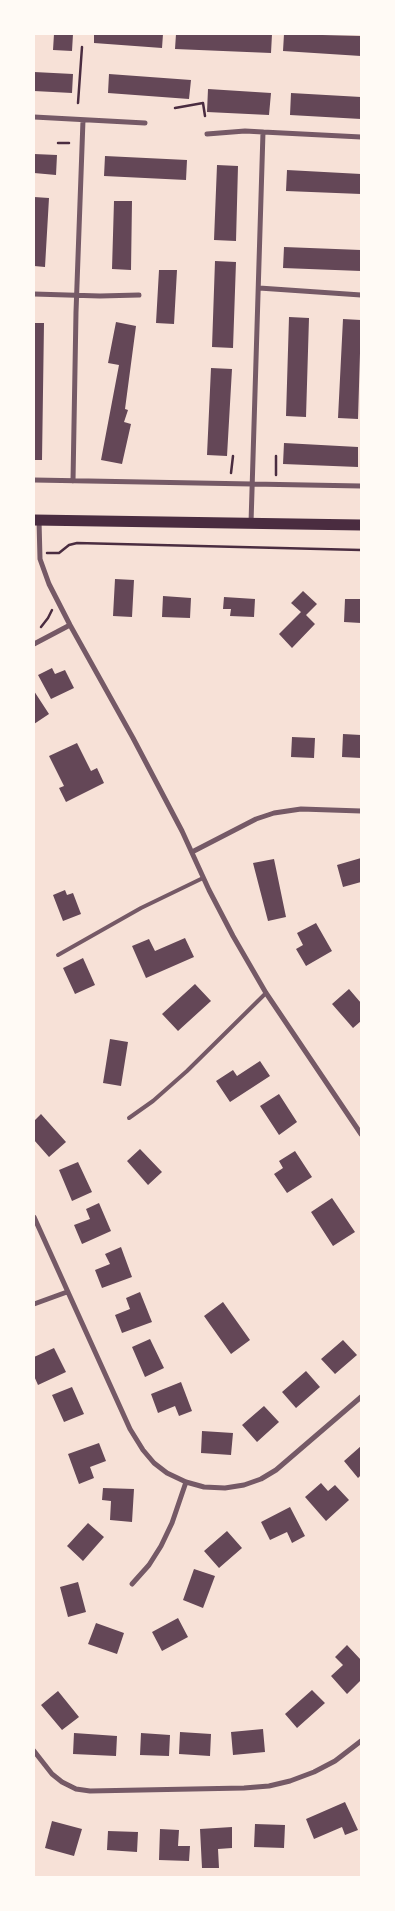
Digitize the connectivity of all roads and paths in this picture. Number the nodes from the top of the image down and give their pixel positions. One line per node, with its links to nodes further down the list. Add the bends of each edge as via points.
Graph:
1 (82, 47): 2 (path)
2 (78, 103)
3 (175, 108): 4 (path, via 203,103)
4 (205, 116)
5 (34, 117): 6 (street)
6 (83, 120): 7 (street); 17 (street)
7 (145, 123)
8 (263, 132): 9 (street); 10 (street); 13 (street)
9 (206, 134)
10 (361, 137)
11 (58, 143): 12 (path)
12 (69, 143)
13 (259, 288): 16 (street); 24 (street)
14 (34, 294): 17 (street)
15 (139, 295): 17 (street)
16 (361, 295)
17 (77, 296): 23 (street)
18 (232, 456): 20 (path)
19 (276, 456): 21 (path)
20 (231, 473)
21 (276, 475)
22 (34, 480): 23 (street)
23 (73, 481): 24 (street)
24 (253, 484): 25 (street); 27 (street)
25 (361, 486)
26 (36, 520): 27 (main road); 30 (street)
27 (252, 523): 28 (main road)
28 (361, 525)
29 (361, 550): 30 (path, via 77,543 68,545 59,553)
30 (39, 554): 31 (street)
31 (57, 600): 32 (street); 33 (path)
32 (70, 625): 34 (street); 36 (street)
33 (41, 627)
34 (34, 644)
35 (361, 811): 36 (street, via 301,809 274,813)
36 (192, 852): 37 (street)
37 (203, 878): 38 (lane, via 141,908); 39 (street)
38 (58, 955)
39 (266, 993): 40 (lane, via 187,1071); 41 (street)
40 (130, 1118)
41 (361, 1134)
42 (34, 1217): 43 (street)
43 (67, 1292): 44 (street); 46 (street, via 130,1429 143,1450 167,1473)
44 (34, 1304)
45 (361, 1397): 46 (street, via 276,1470 261,1479 225,1488)
46 (186, 1482): 47 (street, via 162,1546)
47 (132, 1584)
48 (361, 1741): 49 (street, via 314,1772 269,1786 244,1788 90,1791 62,1782)
49 (34, 1751)

